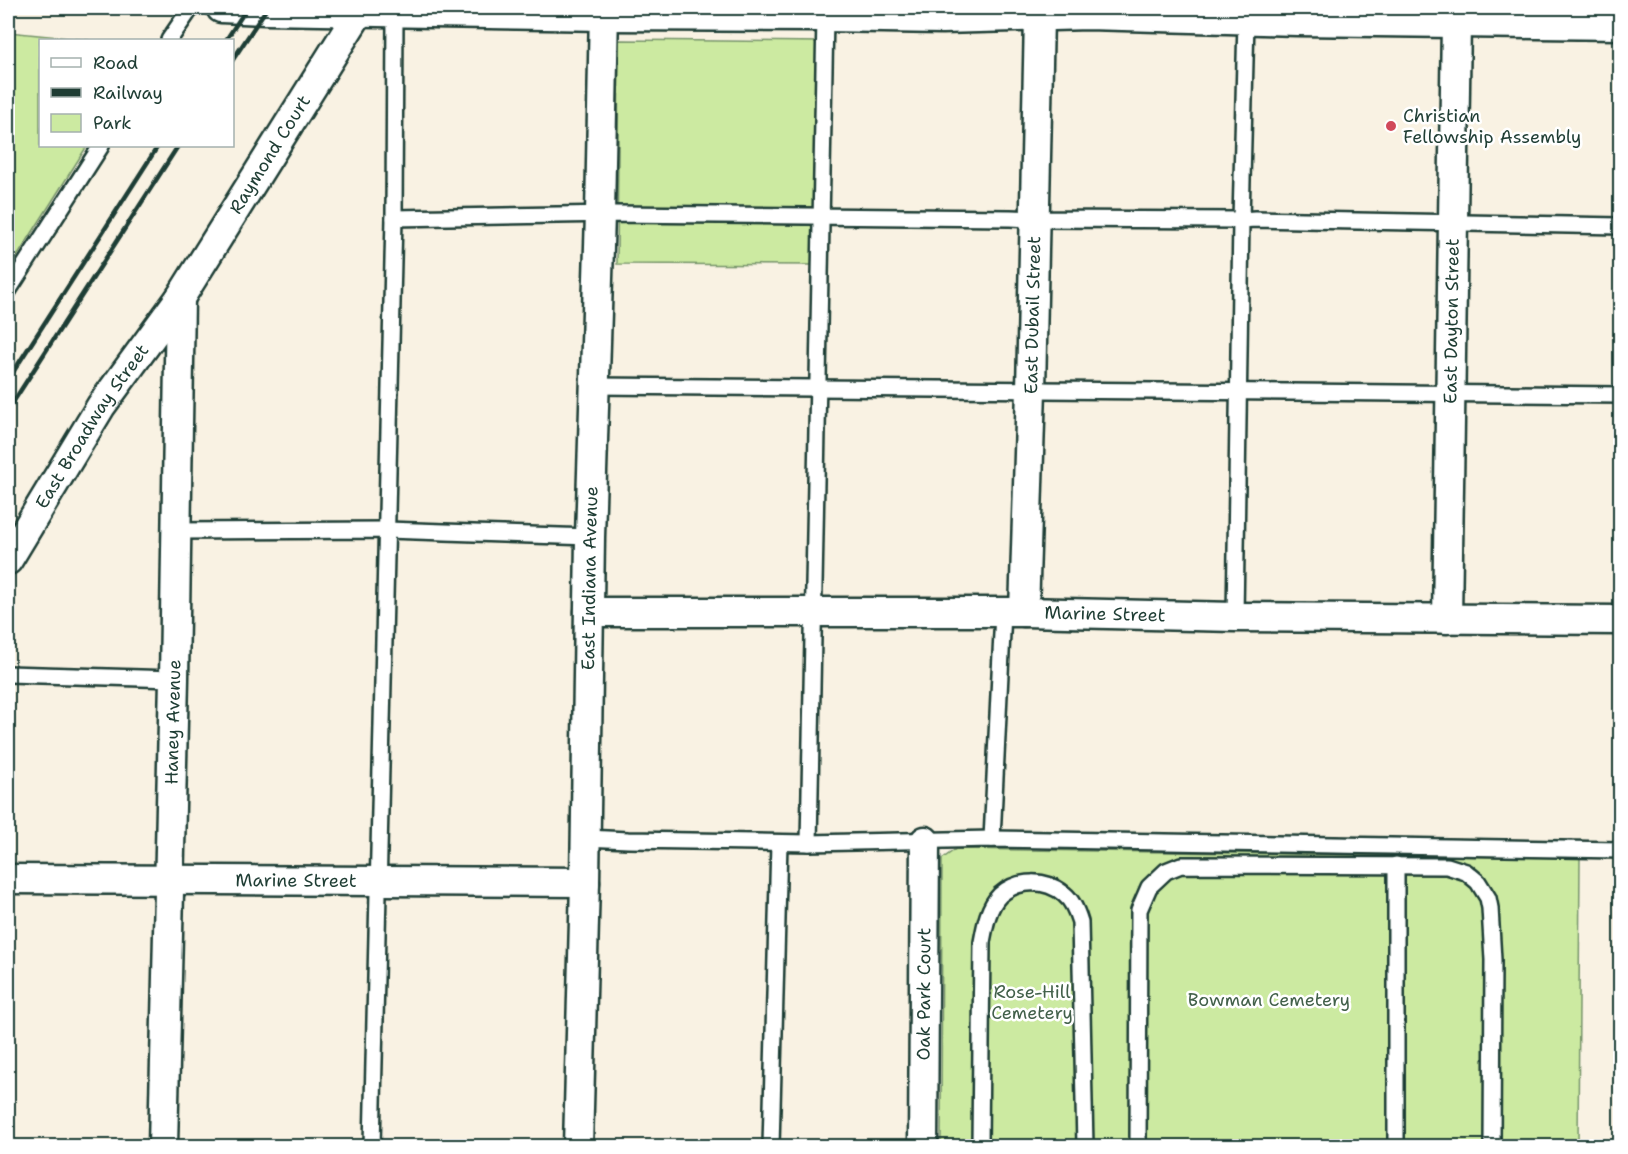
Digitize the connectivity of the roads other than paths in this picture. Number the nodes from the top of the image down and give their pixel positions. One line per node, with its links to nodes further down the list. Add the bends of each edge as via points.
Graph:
1 (191, 8): 15 (lane)
2 (221, 8): 4 (street)
3 (1088, 11): 11 (street); 12 (street)
4 (359, 12): 5 (street); 25 (street, Raymond Court)
5 (395, 12): 6 (street); 19 (lane)
6 (604, 12): 10 (street); 17 (street, East Indiana Avenue)
7 (874, 12): 10 (street); 11 (street, via 942,19)
8 (1297, 14): 12 (street); 13 (street)
9 (1508, 15): 13 (street); 14 (street)
10 (825, 16): 18 (lane)
11 (1039, 17): 20 (street, East Dubail Street)
12 (1246, 20): 21 (lane)
13 (1456, 22): 22 (street, East Dayton Street)
14 (1620, 25)
15 (170, 39)
16 (100, 147): 24 (lane)
17 (600, 214): 18 (lane); 19 (lane); 26 (street, East Indiana Avenue)
18 (821, 215): 20 (lane); 27 (lane)
19 (394, 218): 32 (lane)
20 (1034, 219): 21 (lane); 28 (street, East Dubail Street)
21 (1241, 220): 22 (lane); 29 (lane)
22 (1452, 223): 23 (lane); 30 (street, East Dayton Street)
23 (1620, 226)
24 (8, 291)
25 (180, 298): 33 (street, Haney Avenue); 35 (street, East Broadway Street, via 101,406)
26 (594, 386): 27 (lane); 34 (street, East Indiana Avenue)
27 (818, 388): 28 (lane); 36 (lane)
28 (1031, 390): 29 (lane); 38 (street, East Dubail Street)
29 (1238, 392): 30 (lane); 39 (lane)
30 (1449, 394): 31 (lane); 40 (street, East Dayton Street)
31 (1620, 395)
32 (387, 530): 33 (lane); 34 (lane); 53 (lane)
33 (176, 531): 43 (street, Haney Avenue)
34 (590, 537): 37 (street, East Indiana Avenue)
35 (8, 560)
36 (813, 611): 37 (street, Marine Street); 38 (street, Marine Street); 48 (lane)
37 (589, 612): 44 (street, East Indiana Avenue)
38 (1013, 612): 39 (street, Marine Street); 45 (lane)
39 (1235, 617): 40 (street, Marine Street)
40 (1447, 619): 41 (street, Marine Street)
41 (1620, 620)
42 (8, 674): 43 (lane)
43 (174, 679): 52 (street, Haney Avenue)
44 (586, 838): 47 (lane); 54 (street, East Indiana Avenue)
45 (992, 839): 46 (lane); 49 (lane)
46 (925, 841): 48 (lane); 59 (street, Oak Park Court)
47 (779, 843): 48 (lane); 58 (lane)
48 (809, 843)
49 (1620, 850)
50 (1396, 865): 62 (lane, via 1181,865 1166,871 1149,887 1139,910); 63 (lane); 64 (lane, via 1448,866 1466,872 1479,882 1488,898)
51 (8, 879): 52 (street, Marine Street)
52 (169, 881): 53 (street, Marine Street); 55 (street, Haney Avenue)
53 (377, 881): 54 (street, Marine Street); 56 (lane)
54 (585, 882): 57 (street, East Indiana Avenue)
55 (163, 1146)
56 (372, 1146)
57 (578, 1146)
58 (771, 1146)
59 (923, 1146)
60 (980, 1146): 61 (lane, via 985,926 1000,895 1018,885 1035,882 1052,886 1065,895 1080,922)
61 (1085, 1146)
62 (1138, 1146)
63 (1396, 1146)
64 (1492, 1146)

